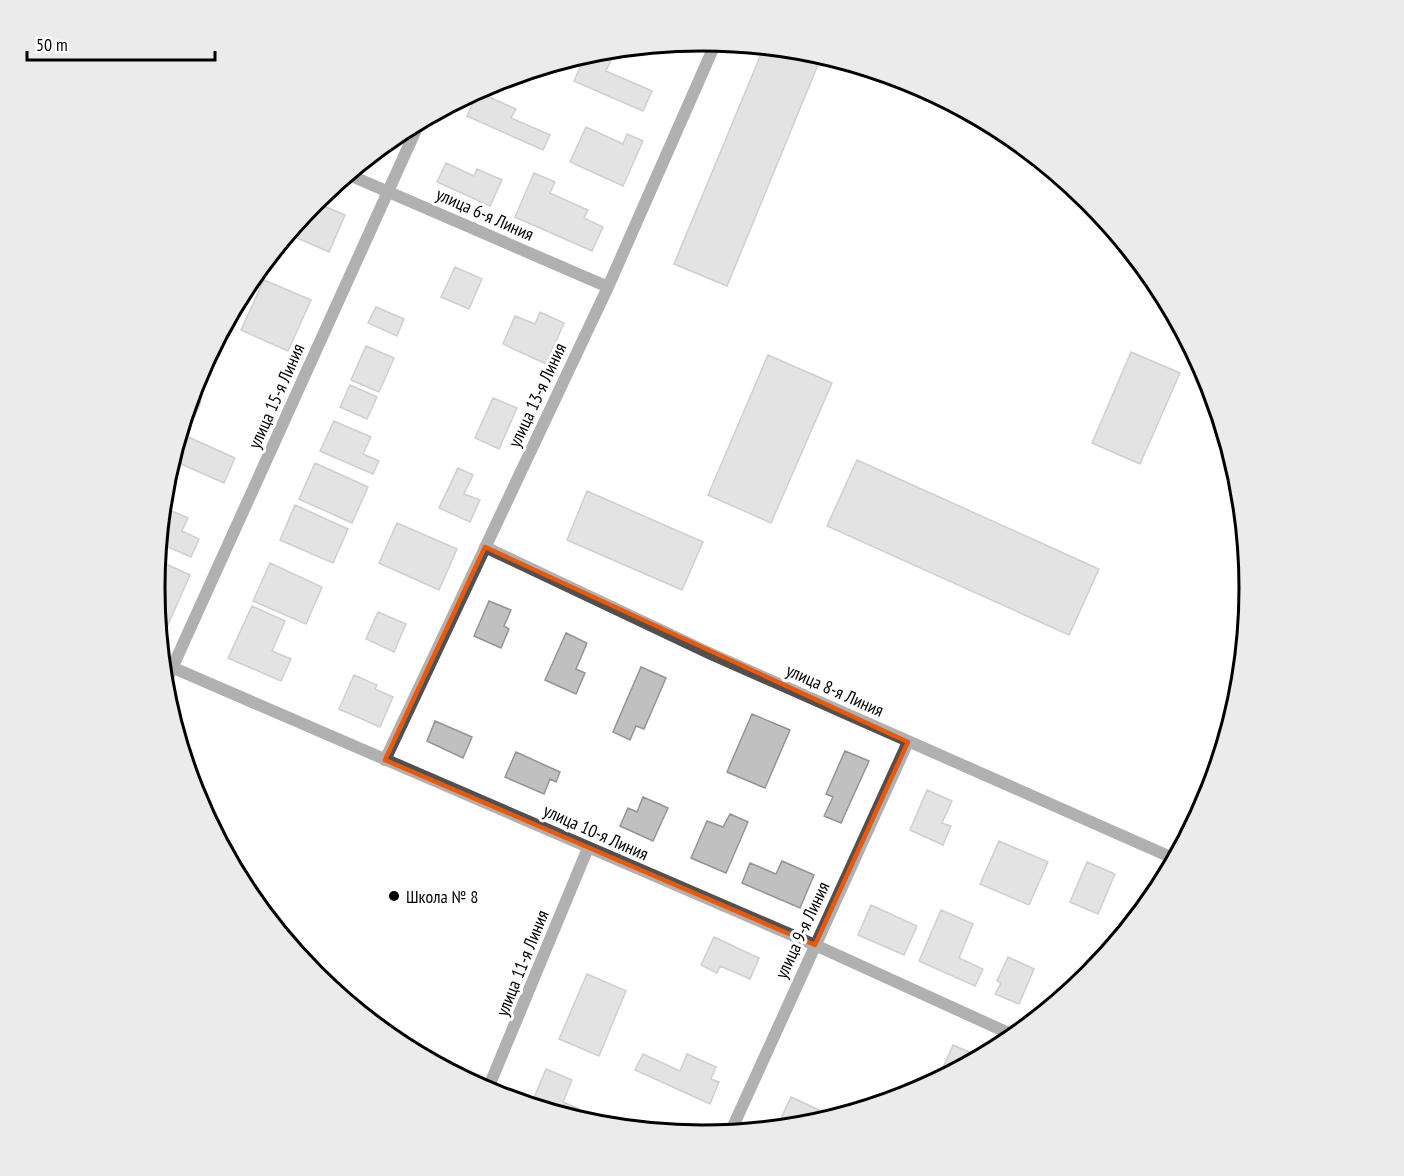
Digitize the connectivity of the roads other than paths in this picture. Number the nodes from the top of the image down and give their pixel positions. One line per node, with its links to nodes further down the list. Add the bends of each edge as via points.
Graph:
1 (712, 51): 5 (street, улица 13-я Линия)
2 (413, 136): 4 (street, улица 15-я Линия)
3 (356, 178): 4 (street, улица 6-я Линия)
4 (388, 192): 5 (street, улица 6-я Линия); 7 (street, улица 15-я Линия)
5 (608, 287): 6 (street, улица 13-я Линия)
6 (484, 547): 9 (street, улица 8-я Линия); 10 (street, улица 13-я Линия)
7 (170, 658)
8 (171, 667): 10 (street, улица 10-я Линия)
9 (909, 742): 12 (street, улица 8-я Линия); 13 (street, улица 9-я Линия)
10 (385, 760): 11 (street, улица 10-я Линия)
11 (588, 848): 13 (street, улица 10-я Линия); 15 (street, улица 11-я Линия)
12 (1167, 857)
13 (815, 945): 14 (street, улица 10-я Линия); 16 (street, улица 9-я Линия)
14 (1004, 1031)
15 (491, 1082)
16 (734, 1124)

